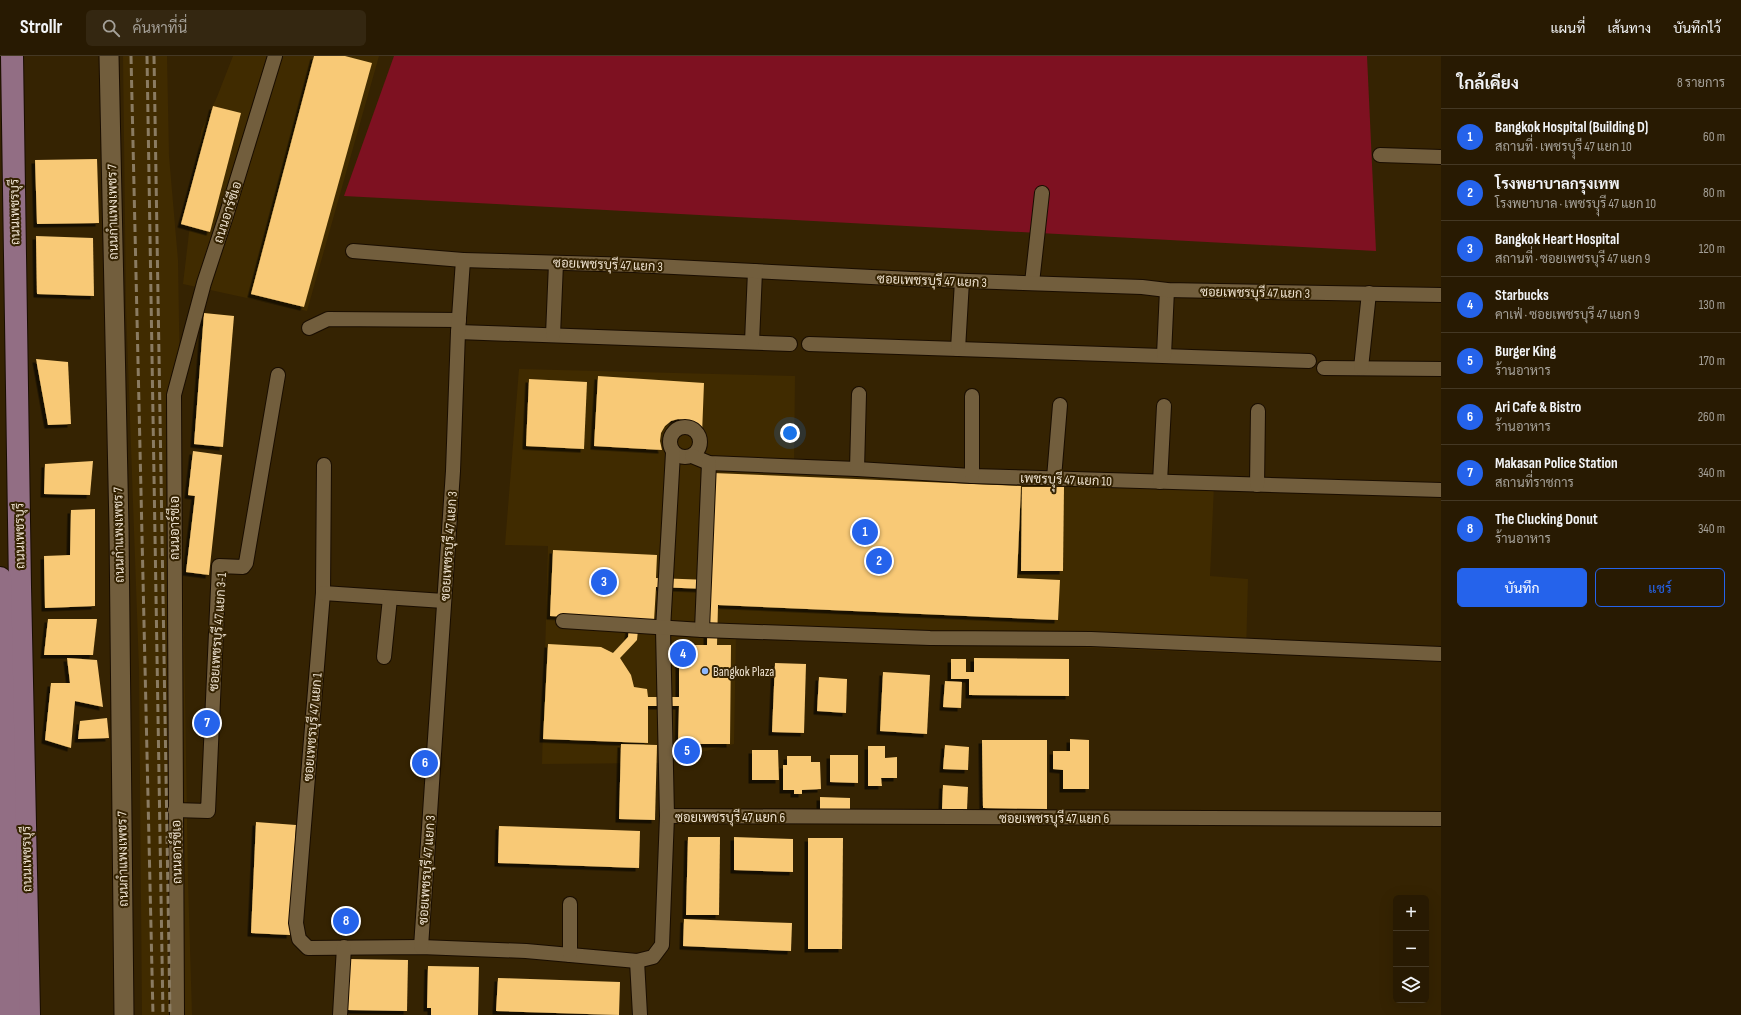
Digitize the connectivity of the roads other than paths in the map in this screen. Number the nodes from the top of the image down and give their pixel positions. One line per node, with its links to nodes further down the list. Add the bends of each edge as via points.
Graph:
1 (12, 56): 13 (main road, ถนนเพชรบุรี)
2 (109, 56): 64 (street, ถนนกำแพงเพชร 7, via 119,529)
3 (275, 56): 54 (street, ถนนอาร์ซีเอ, via 204,283 174,395)
4 (1380, 155): 5 (street)
5 (1441, 157)
6 (1042, 193): 12 (street)
7 (353, 251): 8 (street)
8 (463, 260): 9 (street, ซอยเพชรบุรี 47 แยก 3); 17 (street, ซอยเพชรบุรี 47 แยก 3)
9 (556, 263): 10 (street, ซอยเพชรบุรี 47 แยก 3); 19 (street)
10 (755, 271): 11 (street, ซอยเพชรบุรี 47 แยก 3); 20 (street)
11 (962, 281): 12 (street, ซอยเพชรบุรี 47 แยก 3); 23 (street)
12 (1032, 284): 14 (street, ซอยเพชรบุรี 47 แยก 3)
13 (8, 286): 63 (main road, ถนนเพชรบุรี)
14 (1167, 290): 15 (street, ซอยเพชรบุรี 47 แยก 3); 24 (street)
15 (1370, 293): 16 (street, ซอยเพชรบุรี 47 แยก 3); 27 (street)
16 (1441, 295)
17 (458, 326): 18 (street, via 328,319); 19 (street); 48 (street, ซอยเพชรบุรี 47 แยก 3, via 453,471)
18 (309, 328)
19 (553, 335): 20 (street)
20 (752, 342): 21 (street)
21 (790, 344)
22 (808, 344): 23 (street)
23 (958, 348): 24 (street)
24 (1164, 355): 25 (street)
25 (1309, 361)
26 (1324, 368): 27 (street)
27 (1361, 368): 28 (street)
28 (1441, 370)
29 (278, 375): 54 (street, ซอยเพชรบุรี 47 แยก 3-1, via 246,563 244,567 220,566 208,811)
30 (859, 394): 39 (street)
31 (972, 396): 40 (street)
32 (1060, 405): 41 (street)
33 (1164, 406): 42 (street)
34 (1258, 411): 43 (street)
35 (673, 453): 36 (street, via 682,458); 36 (street, via 669,443 672,433 685,426 695,430 700,438 699,448); 50 (street)
36 (692, 456): 37 (street, เพชรบุุรี 47 แยก 10)
37 (709, 463): 39 (street, เพชรบุุรี 47 แยก 10); 51 (street)
38 (324, 465): 46 (street, ซอยเพชรบุรี 47 แยก 1)
39 (857, 469): 40 (street, เพชรบุุรี 47 แยก 10)
40 (972, 476): 41 (street, เพชรบุุรี 47 แยก 10)
41 (1054, 478): 42 (street, เพชรบุุรี 47 แยก 10)
42 (1160, 482): 43 (street, เพชรบุุรี 47 แยก 10)
43 (1257, 485): 44 (street, เพชรบุุรี 47 แยก 10)
44 (1441, 490)
45 (0, 578): 62 (main road, ถนนเพชรบุรี)
46 (322, 593): 47 (street); 58 (street, ซอยเพชรบุรี 47 แยก 1, via 296,923 299,939 308,948)
47 (390, 598): 48 (street); 53 (street)
48 (444, 601): 59 (street, ซอยเพชรบุรี 47 แยก 3)
49 (563, 621): 50 (street)
50 (663, 629): 51 (street); 55 (street)
51 (702, 630): 52 (street, via 930,638 1091,639)
52 (1441, 654)
53 (384, 657)
54 (175, 810): 65 (street, ถนนอาร์ซีเอ)
55 (667, 816): 56 (street, ซอยเพชรบุรี 47 แยก 6); 61 (street, via 662,945 653,958)
56 (1441, 819)
57 (570, 904): 60 (street)
58 (344, 947): 59 (street, ซอยเพชรบุรี 47 แยก 1); 66 (street)
59 (421, 947): 60 (street, ซอยเพชรบุรี 47 แยก 1)
60 (570, 955): 61 (street, ซอยเพชรบุรี 47 แยก 1)
61 (637, 960): 67 (street)
62 (9, 1015)
63 (29, 1015)
64 (124, 1015)
65 (177, 1015)
66 (340, 1015)
67 (640, 1015)

